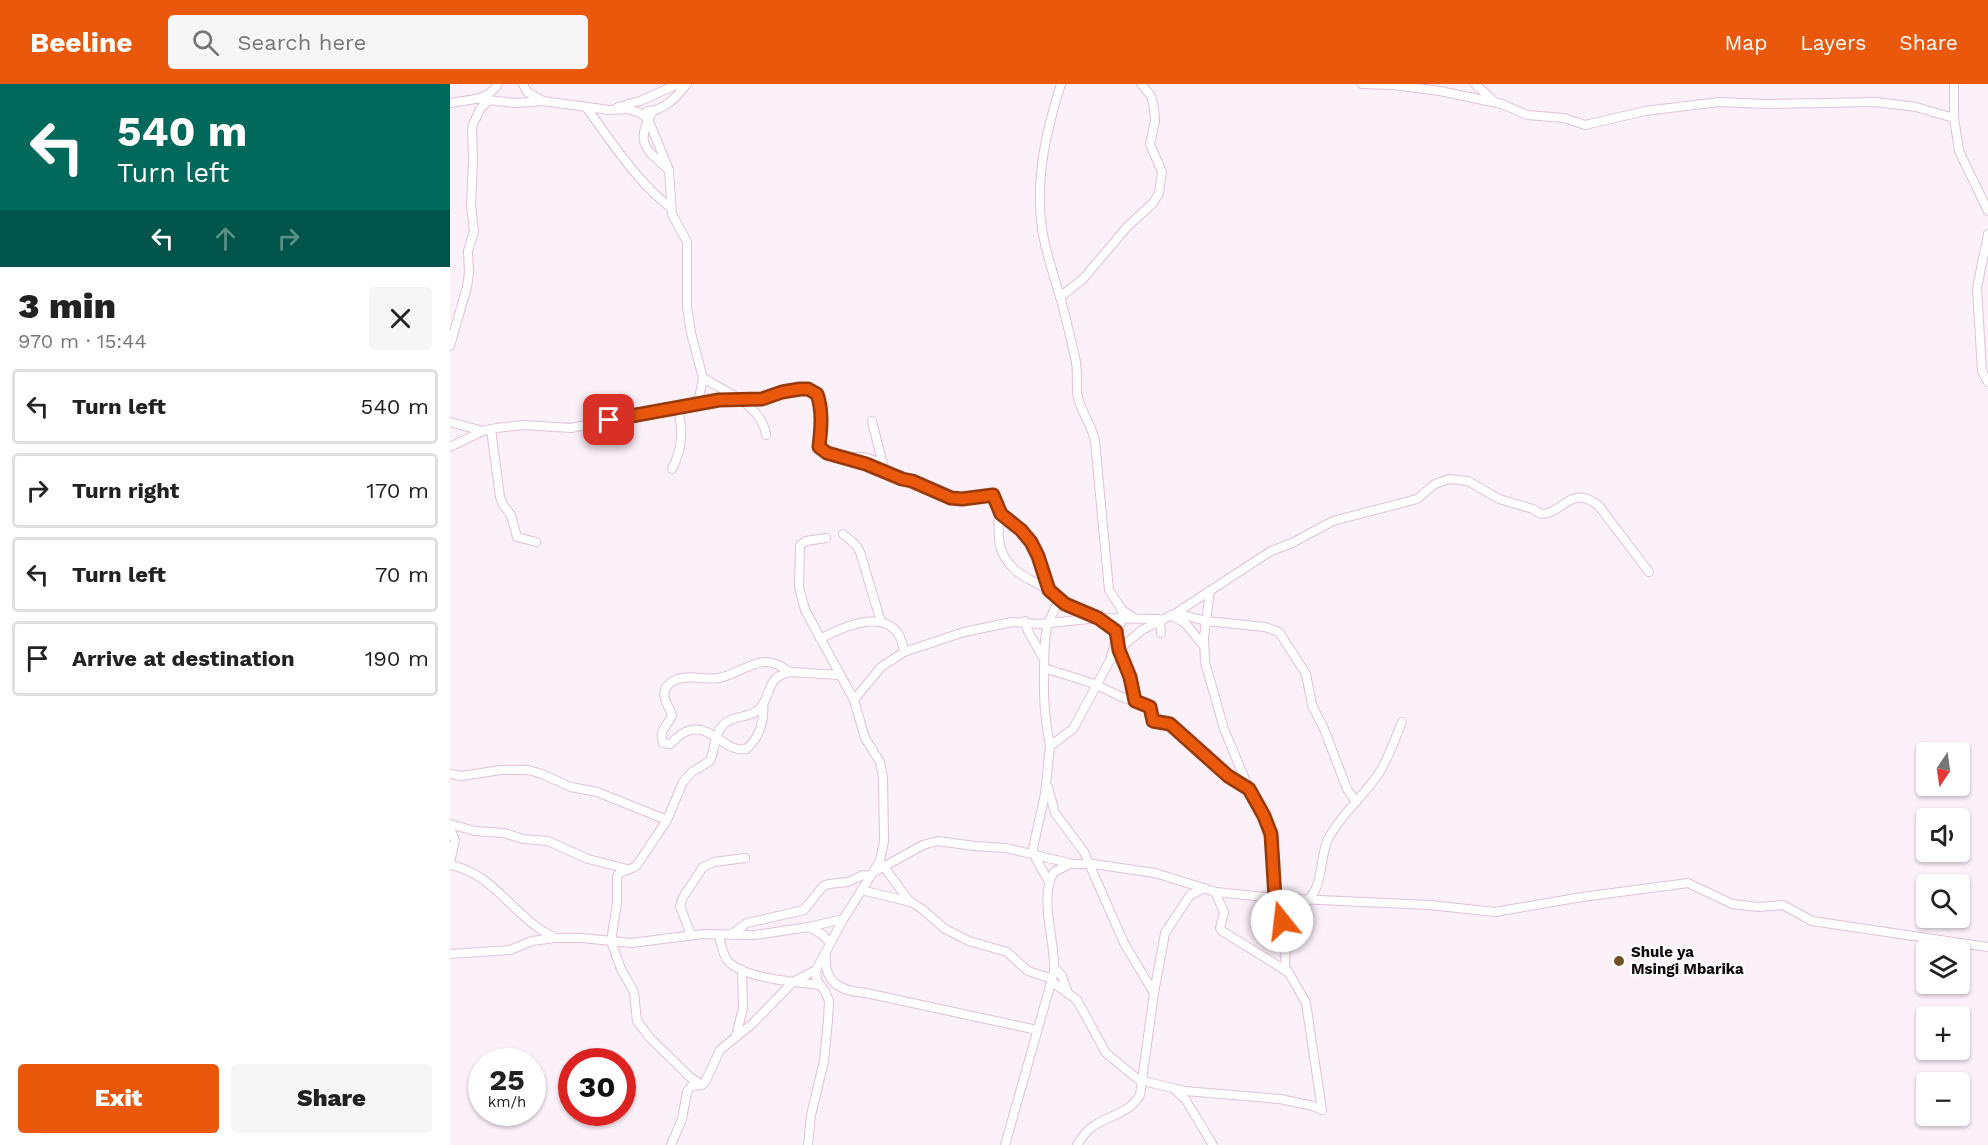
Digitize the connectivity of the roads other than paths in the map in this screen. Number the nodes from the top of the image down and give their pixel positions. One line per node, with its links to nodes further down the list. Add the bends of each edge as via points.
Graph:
1 (500, 84): 10 (street, via 488,96); 12 (street)
2 (523, 84): 13 (street, via 527,92)
3 (675, 84): 17 (street)
4 (687, 84): 18 (street, via 674,99)
5 (1061, 84): 24 (street, via 1043,148 1040,206 1049,264)
6 (1141, 84): 24 (street, via 1151,96 1154,108 1150,144 1162,174 1159,192 1153,204 1127,226 1083,279)
7 (1362, 84): 15 (street, via 1415,87)
8 (1475, 84): 15 (street)
9 (1954, 84): 19 (street)
10 (478, 99): 11 (street); 14 (street)
11 (489, 100): 12 (street); 25 (street, via 480,109 472,128 474,231 468,251 467,287)
12 (500, 101): 13 (street)
13 (543, 101): 16 (street)
14 (450, 103)
15 (1496, 103): 19 (street, via 1527,115 1564,118 1585,125 1645,111 1719,102 1876,102 1916,107)
16 (586, 107): 17 (street); 21 (street, via 640,178)
17 (609, 110): 18 (street, via 627,109)
18 (650, 115): 20 (street); 20 (street, via 642,138)
19 (1954, 118): 22 (street, via 1959,151)
20 (669, 170): 21 (street)
21 (671, 208): 26 (street, via 687,242 687,307)
22 (1988, 211)
23 (1988, 234): 27 (street, via 1977,288 1982,371)
24 (1060, 297): 48 (street, via 1078,368 1077,394 1095,441 1109,590)
25 (450, 346)
26 (704, 378): 28 (street); 29 (street)
27 (1988, 382)
28 (740, 400): 29 (street); 34 (street, via 763,422); 36 (street, via 800,389 813,391 820,407 819,447)
29 (694, 406): 30 (street)
30 (678, 408): 33 (street, via 571,428 523,425); 38 (street, via 682,443)
31 (872, 421): 37 (street)
32 (450, 422): 33 (street)
33 (487, 430): 35 (street); 43 (street, via 502,502 511,515 517,537)
34 (766, 435)
35 (450, 447)
36 (844, 458): 37 (street, via 864,457); 39 (street)
37 (882, 463): 39 (street)
38 (672, 469)
39 (885, 473): 40 (street, via 951,498 993,495)
40 (997, 507): 45 (street, via 1031,542); 45 (street, via 998,538 1006,560 1018,574)
41 (843, 534): 53 (street, via 860,552)
42 (826, 538): 57 (street, via 801,543 798,557 801,595)
43 (536, 542)
44 (1649, 572): 46 (street, via 1594,502 1569,499 1552,512 1541,514 1499,499 1467,481 1449,479 1435,484 1417,499 1333,521 1271,551)
45 (1049, 590): 47 (street)
46 (1210, 591): 49 (street); 52 (street)
47 (1060, 600): 50 (street); 54 (street)
48 (1122, 614): 49 (street, via 1134,618); 50 (street); 56 (street)
49 (1167, 617): 52 (street); 55 (street); 58 (street, via 1186,624); 59 (street, via 1142,630)
50 (1098, 618): 54 (street); 56 (street)
51 (1024, 621): 54 (street); 60 (street, via 964,632); 61 (street)
52 (1206, 621): 58 (street); 76 (street, via 1279,632 1306,674 1312,705)
53 (881, 622): 57 (street, via 854,624); 60 (street, via 899,633)
54 (1048, 623): 61 (street)
55 (1161, 633)
56 (1118, 636): 59 (street); 62 (street)
57 (820, 639): 65 (street)
58 (1203, 645): 75 (street, via 1224,729)
59 (1119, 650): 62 (street); 68 (street)
60 (904, 652): 67 (street, via 881,667)
61 (1043, 658): 63 (street)
62 (1109, 662): 66 (street)
63 (1047, 669): 66 (street); 72 (street, via 1043,703)
64 (790, 672): 65 (street); 69 (street, via 773,681); 71 (street, via 764,662 721,677 691,677 670,683 665,699 672,715 663,726 663,743 670,744 689,730)
65 (839, 675): 67 (street)
66 (1095, 684): 68 (street); 72 (street, via 1073,729)
67 (854, 700): 88 (street, via 866,738 882,767 884,841)
68 (1135, 701): 75 (street, via 1150,707 1153,721 1170,724 1228,776)
69 (763, 704): 71 (street, via 754,712 726,722); 71 (street, via 762,723 746,749 734,749)
70 (1402, 722): 76 (street, via 1381,770)
71 (716, 735): 77 (street, via 710,761 683,782)
72 (1050, 746): 74 (street)
73 (450, 774): 77 (street, via 528,770)
74 (1046, 781): 80 (street); 84 (street, via 1055,813 1080,845)
75 (1249, 789): 94 (street, via 1271,834)
76 (1356, 802): 95 (street, via 1327,842 1316,890)
77 (667, 820): 87 (street)
78 (450, 826): 79 (street, via 455,840); 85 (street, via 548,841)
79 (452, 844): 82 (street)
80 (1034, 855): 83 (street); 86 (street, via 992,846 935,841); 90 (street)
81 (745, 858): 100 (street, via 714,862 700,871 680,906)
82 (450, 863): 102 (street, via 486,881 527,922)
83 (1070, 864): 84 (street); 90 (street, via 1057,869)
84 (1088, 864): 91 (street, via 1155,873); 115 (street, via 1124,943)
85 (608, 865): 87 (street); 89 (street)
86 (884, 867): 88 (street); 96 (street)
87 (630, 870): 89 (street)
88 (873, 874): 92 (street); 101 (street, via 829,884 804,910 747,923)
89 (616, 878): 103 (street)
90 (1049, 882): 107 (street)
91 (1203, 889): 93 (street); 115 (street, via 1190,894 1166,930)
92 (861, 890): 96 (street); 97 (street)
93 (1215, 892): 94 (street); 110 (street, via 1224,912 1222,931)
94 (1279, 899): 95 (street); 110 (street)
95 (1308, 900): 105 (street, via 1495,912 1688,883 1732,904 1758,908 1784,905 1812,921)
96 (910, 902): 111 (street, via 945,929 972,943 1007,952 1028,971)
97 (843, 919): 98 (street); 104 (street)
98 (809, 927): 101 (street); 104 (street, via 823,935)
99 (719, 934): 100 (street); 101 (street); 108 (street, via 725,956)
100 (691, 935): 103 (street, via 631,943)
101 (730, 935)
102 (554, 938): 103 (street); 106 (street, via 506,951)
103 (611, 941): 119 (street, via 634,992 640,1028)
104 (828, 946): 109 (street); 116 (street, via 825,961 829,977 849,992)
105 (1988, 947)
106 (450, 954)
107 (1054, 967): 111 (street); 114 (street)
108 (741, 970): 112 (street); 117 (street, via 743,1008)
109 (816, 970): 112 (street); 113 (street)
110 (1288, 972): 120 (street, via 1306,1003 1322,1110 1280,1098)
111 (1052, 980): 114 (street); 116 (street)
112 (793, 981): 113 (street); 117 (street)
113 (819, 985): 122 (street, via 829,1001 828,1020)
114 (1068, 993): 118 (street, via 1078,1001 1106,1053)
115 (1154, 993): 118 (street)
116 (1037, 1030): 123 (street)
117 (736, 1036): 119 (street, via 720,1050)
118 (1142, 1082): 120 (street); 124 (street, via 1140,1095 1132,1106 1092,1127)
119 (702, 1085): 121 (street, via 692,1086 687,1092 682,1119)
120 (1172, 1088): 125 (street, via 1185,1099)
121 (671, 1145)
122 (808, 1145)
123 (1005, 1145)
124 (1077, 1145)
125 (1213, 1145)

